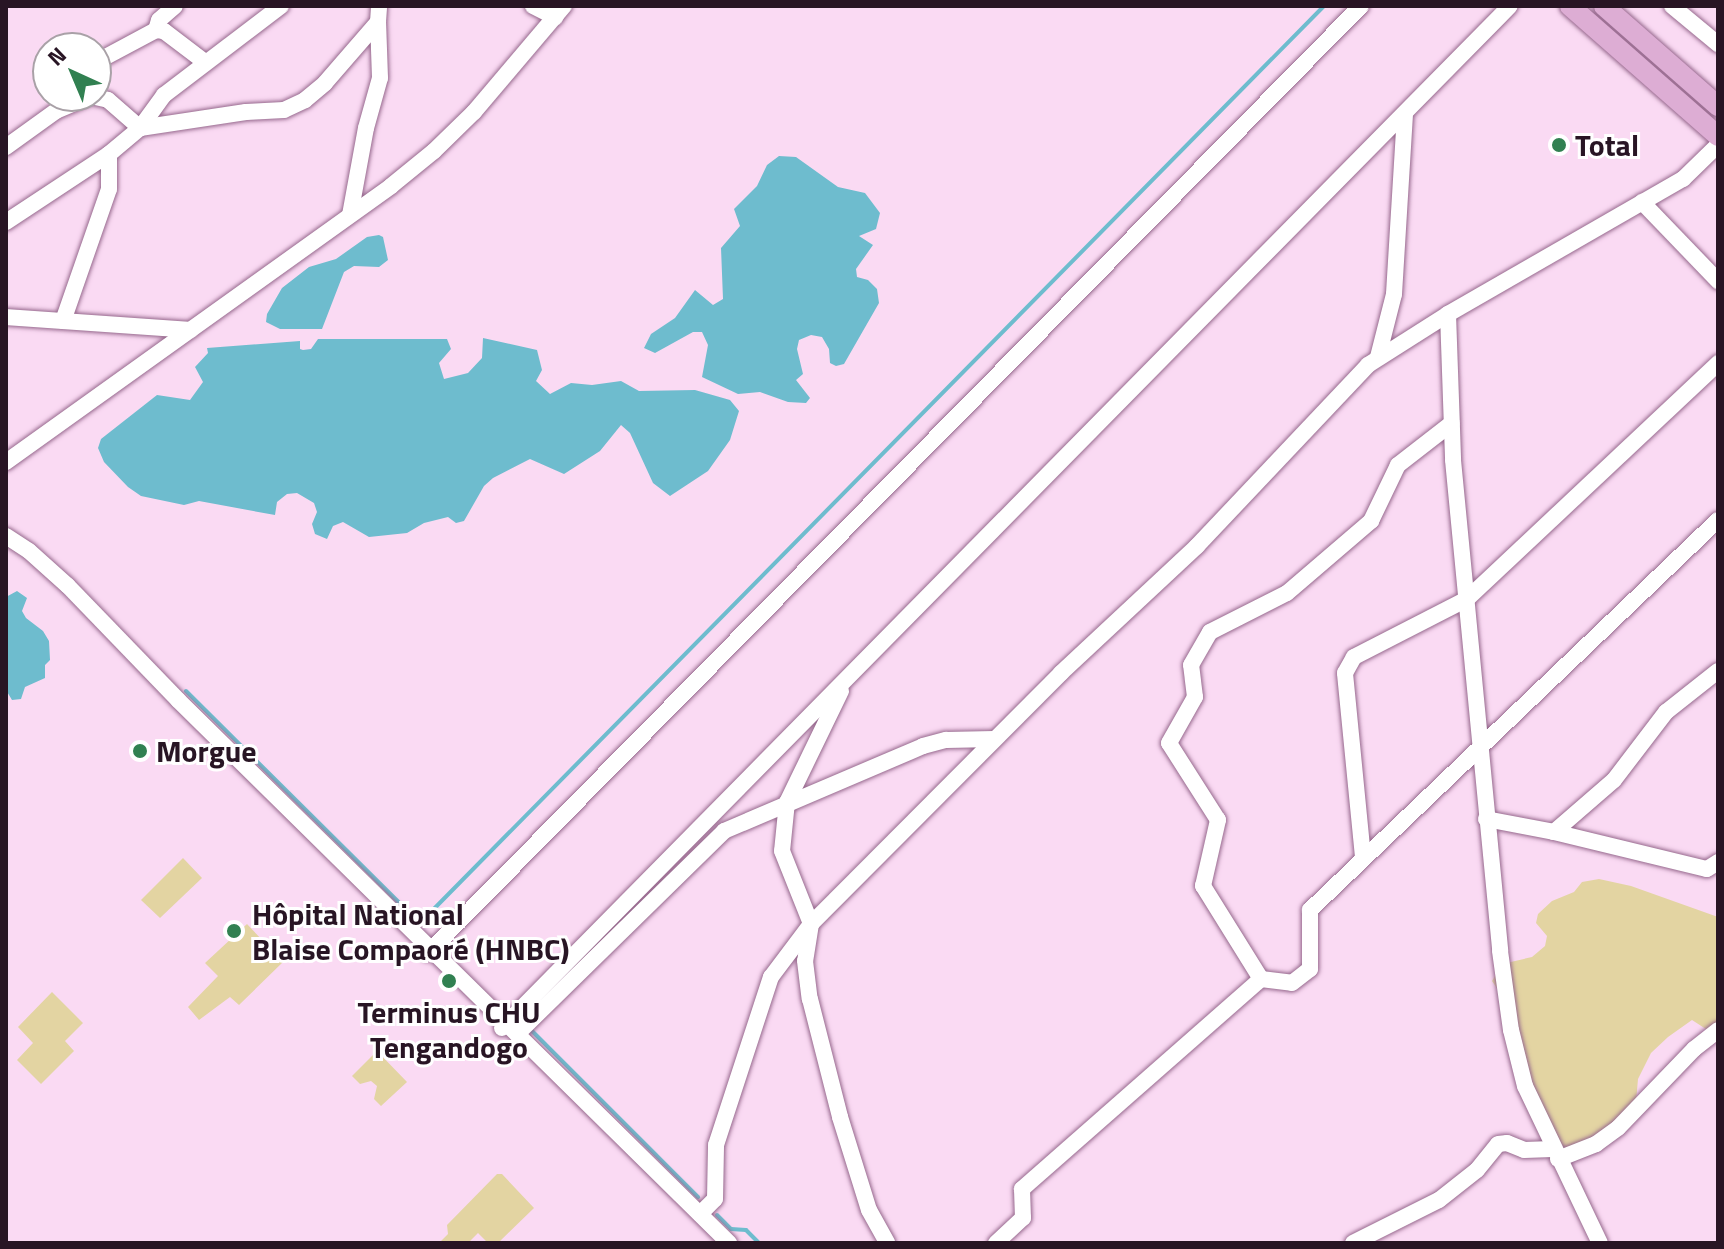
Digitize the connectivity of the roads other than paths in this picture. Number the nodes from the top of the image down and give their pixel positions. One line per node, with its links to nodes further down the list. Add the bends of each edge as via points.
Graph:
1 (175, 6): 11 (street)
2 (281, 6): 14 (street)
3 (533, 6): 9 (street)
4 (1361, 6): 47 (street)
5 (1510, 6): 16 (street)
6 (1570, 6): 18 (main road)
7 (1604, 6): 15 (main road)
8 (1672, 6): 12 (street)
9 (560, 11): 23 (street, via 434,151)
10 (378, 14): 17 (street, via 325,83 305,100 284,110); 23 (street, via 380,78)
11 (156, 30): 13 (street); 14 (street)
12 (1718, 44)
13 (112, 54)
14 (205, 62): 17 (street, via 164,95)
15 (1718, 106)
16 (1405, 113): 30 (street, via 1397,267); 38 (street)
17 (140, 128): 20 (street, via 108,100 91,96 56,111); 21 (street)
18 (1718, 136)
19 (1718, 145): 22 (street, via 1683,179)
20 (6, 147)
21 (109, 154): 24 (street); 28 (street, via 109,189)
22 (1642, 202): 25 (street); 26 (street)
23 (350, 215): 29 (street)
24 (6, 222)
25 (1718, 281)
26 (1448, 314): 30 (street); 32 (street)
27 (6, 317): 28 (street)
28 (63, 321): 29 (street)
29 (191, 330): 33 (street)
30 (1378, 357): 39 (street, via 1197,546)
31 (1718, 363): 36 (street)
32 (1452, 423): 36 (street); 48 (street, via 1398,465 1371,521 1287,593 1210,632 1191,665 1195,697 1169,743 1218,820 1203,886)
33 (6, 462)
34 (1718, 520): 40 (street)
35 (6, 536): 47 (street, via 68,586)
36 (1467, 599): 40 (street); 44 (street, via 1354,657 1345,673)
37 (1718, 671): 43 (street, via 1666,712 1614,780)
38 (847, 679): 41 (street); 49 (street)
39 (994, 739): 41 (street, via 923,746); 46 (street)
40 (1479, 752): 42 (street); 44 (street)
41 (787, 802): 46 (street, via 782,851); 49 (street, via 709,843)
42 (1486, 819): 43 (street); 51 (street, via 1511,1030 1525,1086)
43 (1554, 832): 45 (street, via 1707,869)
44 (1363, 857): 48 (street, via 1310,910 1310,969 1292,983)
45 (1718, 862)
46 (811, 924): 52 (street, via 771,977 716,1145 715,1199); 54 (street, via 805,961 810,999 869,1210)
47 (430, 952): 49 (street)
48 (1261, 979): 55 (street, via 1022,1189 1023,1218)
49 (508, 1029): 52 (street)
50 (1718, 1030): 51 (street, via 1618,1128 1596,1144)
51 (1555, 1154): 56 (street, via 1498,1144 1477,1170 1439,1200); 57 (street)
52 (700, 1214): 53 (street)
53 (729, 1243)
54 (887, 1243)
55 (996, 1243)
56 (1353, 1243)
57 (1600, 1243)

